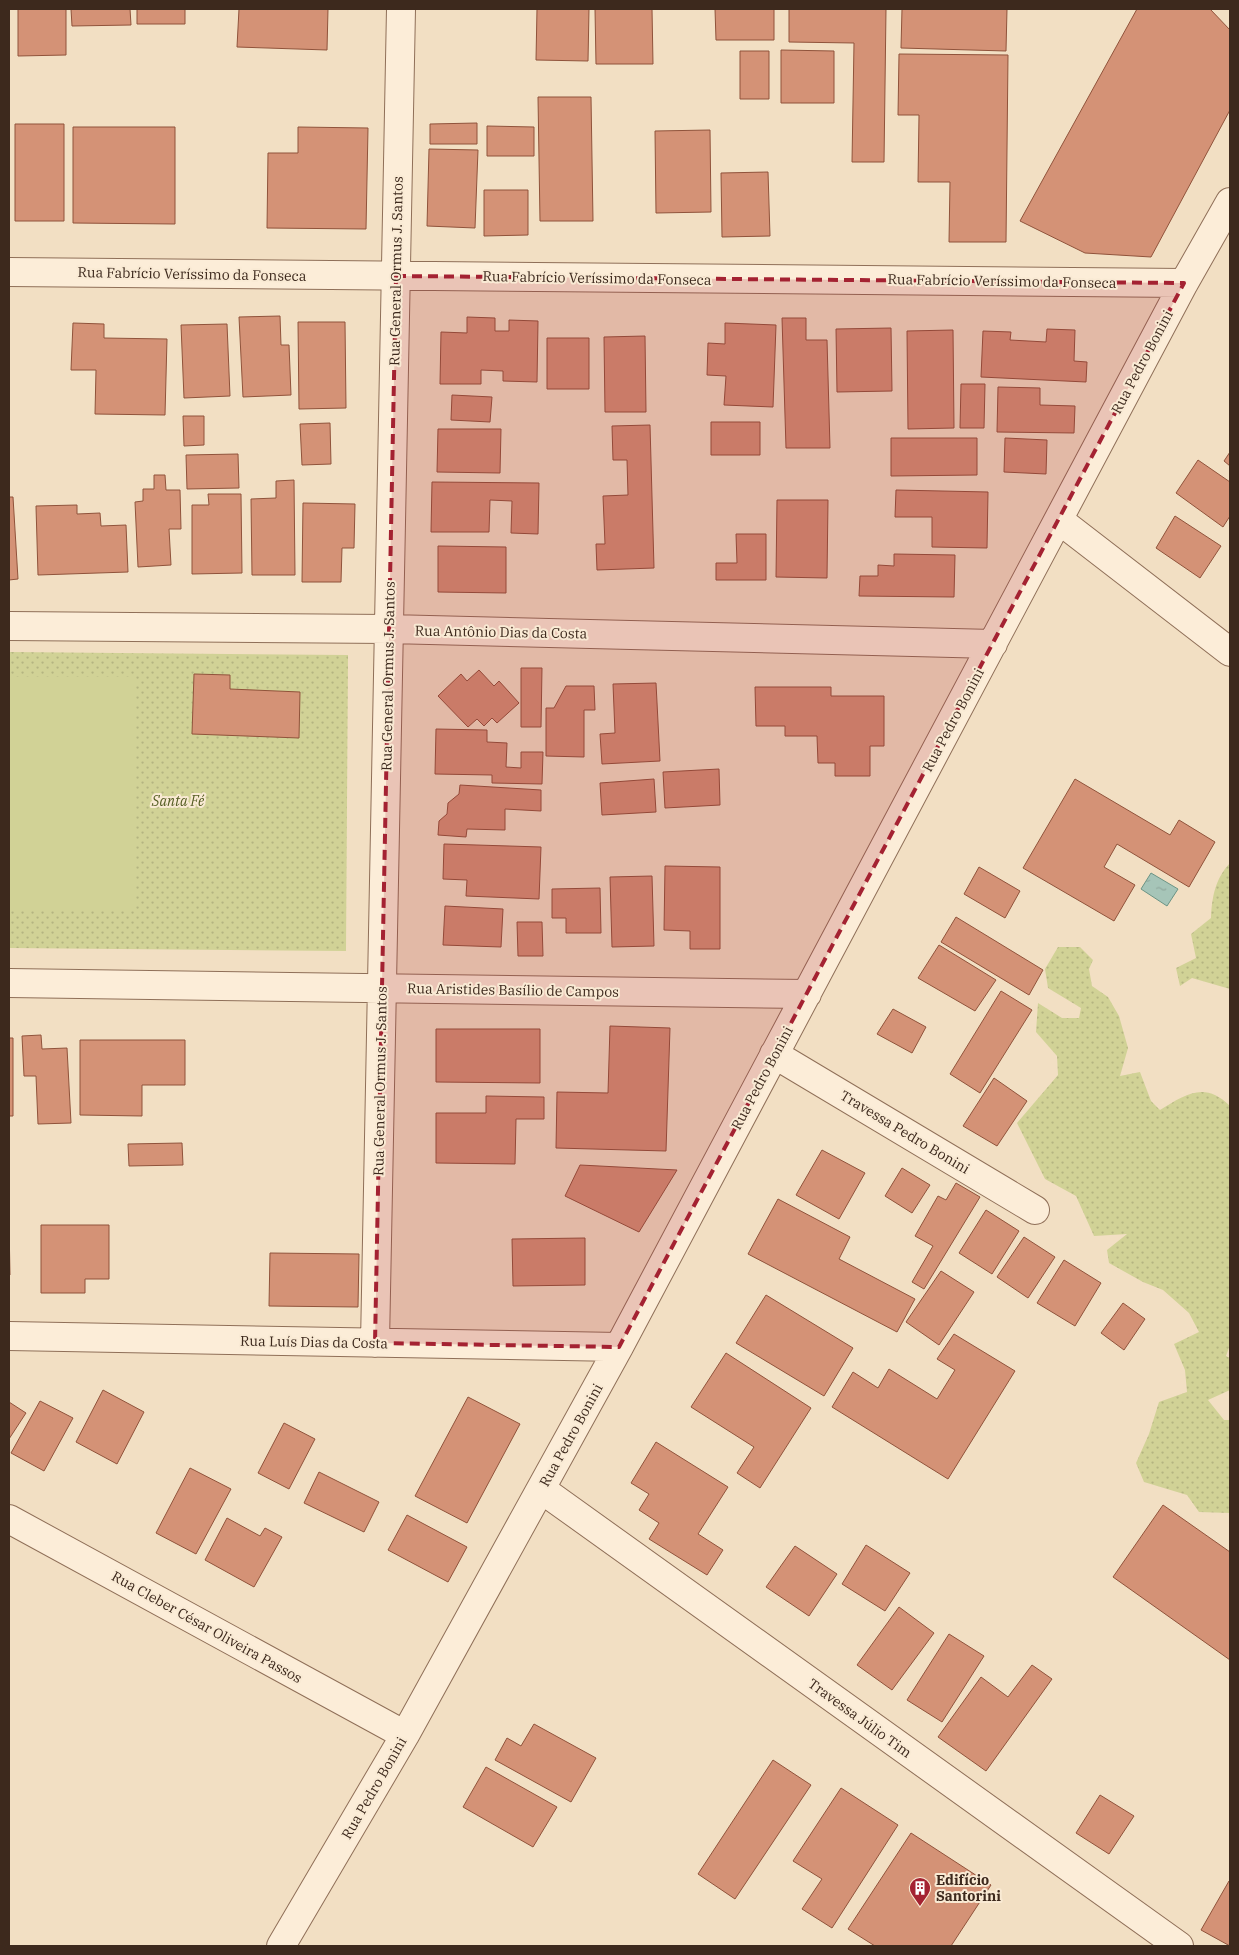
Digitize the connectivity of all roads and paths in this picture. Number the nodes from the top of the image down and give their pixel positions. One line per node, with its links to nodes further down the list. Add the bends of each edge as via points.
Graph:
1 (401, 9): 4 (street, Rua General Ormus J. Santos)
2 (1230, 202): 5 (street, Rua Pedro Bonini)
3 (9, 272): 4 (street, Rua Fabrício Veríssimo da Fonseca)
4 (396, 276): 5 (street, Rua Fabrício Veríssimo da Fonseca); 8 (street, Rua General Ormus J. Santos)
5 (1184, 283): 6 (street, Rua Pedro Bonini)
6 (1059, 520): 9 (street, Rua Pedro Bonini); 10 (street)
7 (9, 626): 8 (street, Rua Antônio Dias da Costa)
8 (389, 629): 9 (street, Rua Antônio Dias da Costa); 12 (street, Rua General Ormus J. Santos)
9 (993, 644): 13 (street, Rua Pedro Bonini)
10 (1230, 652)
11 (9, 983): 12 (street, Rua Aristides Basílio de Campos)
12 (382, 988): 13 (street, Rua Aristides Basílio de Campos); 17 (street, Rua General Ormus J. Santos)
13 (807, 994): 14 (street, Rua Pedro Bonini)
14 (774, 1054): 15 (street, Travessa Pedro Bonini); 18 (street, Rua Pedro Bonini)
15 (1035, 1210)
16 (9, 1336): 17 (street, Rua Luís Dias da Costa)
17 (376, 1343): 18 (street, Rua Luís Dias da Costa)
18 (619, 1347): 19 (street, Rua Pedro Bonini)
19 (541, 1489): 21 (street, Rua Pedro Bonini); 23 (street, Travessa Júlio Tim)
20 (9, 1519): 21 (street, Rua Cleber César Oliveira Passos)
21 (405, 1735): 22 (street, Rua Pedro Bonini)
22 (281, 1946)
23 (1179, 1946)

